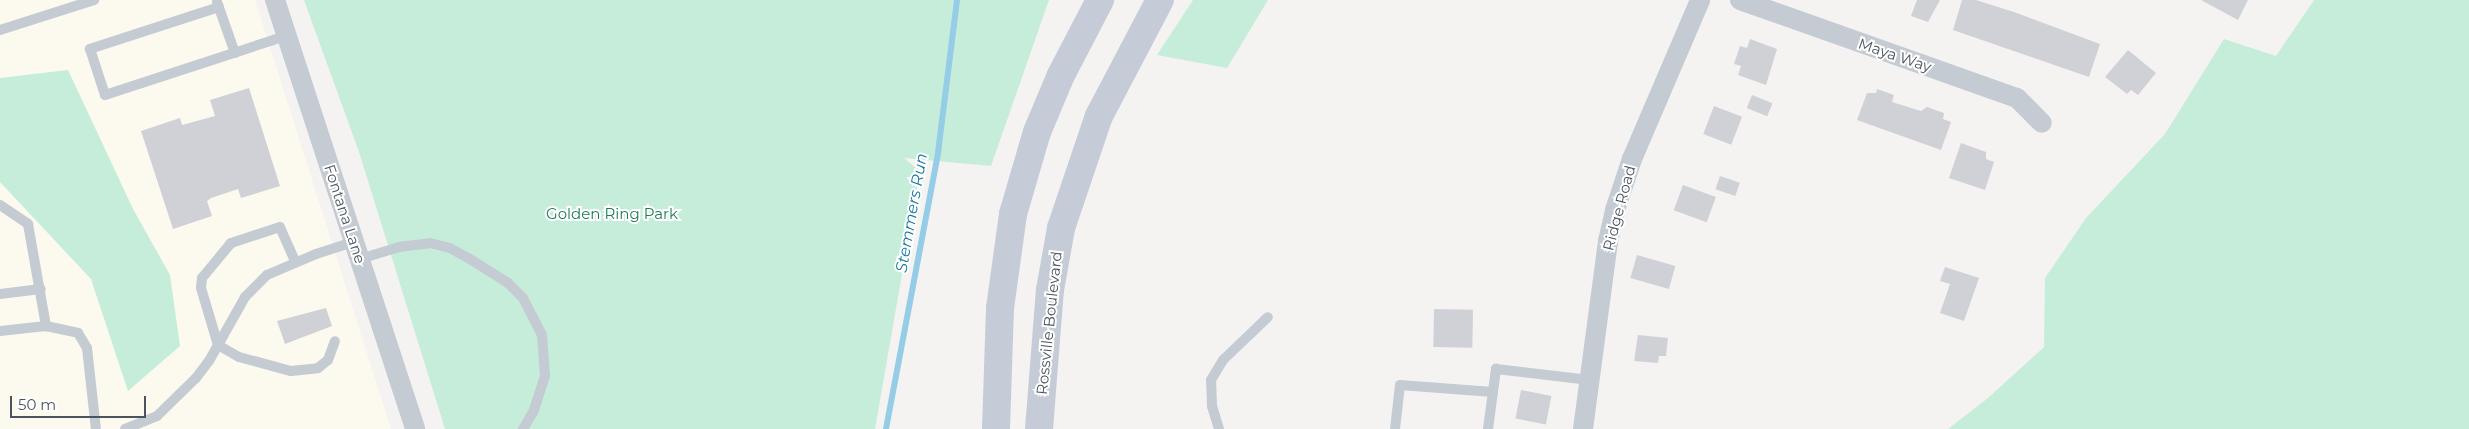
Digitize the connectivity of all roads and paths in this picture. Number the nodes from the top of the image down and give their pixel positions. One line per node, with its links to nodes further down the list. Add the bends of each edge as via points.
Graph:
1 (94, 0): 8 (lane)
2 (275, 0): 9 (street, Fontana Lane)
3 (1100, 0): 23 (main road, via 1061,75 1021,182 1007,248 1000,308)
4 (1160, 0): 25 (main road, Rossville Boulevard, via 1099,116 1061,228 1050,290)
5 (1700, 0): 22 (street, Ridge Road, via 1632,159 1615,210)
6 (1740, 0): 11 (street, Maya Way, via 2017,98)
7 (218, 3): 10 (lane); 10 (lane, via 90,49 105,95)
8 (0, 30)
9 (286, 36): 10 (lane); 13 (street, Fontana Lane)
10 (235, 53)
11 (2042, 123)
12 (0, 205): 15 (lane, via 28,224)
13 (357, 251): 14 (lane); 28 (street, Fontana Lane); 29 (lane, via 430,243 450,248 508,283 523,298 542,335 545,355 540,393)
14 (295, 262): 21 (lane, via 267,275 256,285); 21 (lane, via 280,227 231,243 202,278 201,288)
15 (41, 288): 16 (lane); 18 (lane)
16 (0, 294)
17 (1268, 317): 32 (lane, via 1223,360 1211,380 1212,406)
18 (46, 326): 19 (lane); 27 (lane, via 78,333 87,348)
19 (0, 331)
20 (335, 341): 21 (lane, via 328,360 318,368 291,371 239,357)
21 (218, 345): 26 (lane, via 183,392 157,416)
22 (1589, 380): 24 (lane, via 1496,369); 35 (street, Ridge Road)
23 (998, 390): 30 (main road); 31 (main road)
24 (1493, 392): 33 (lane, via 1400,385); 34 (lane)
25 (1040, 427)
26 (132, 428)
27 (96, 429)
28 (414, 429)
29 (523, 429)
30 (988, 429)
31 (996, 429)
32 (1219, 429)
33 (1395, 429)
34 (1488, 429)
35 (1583, 429)

